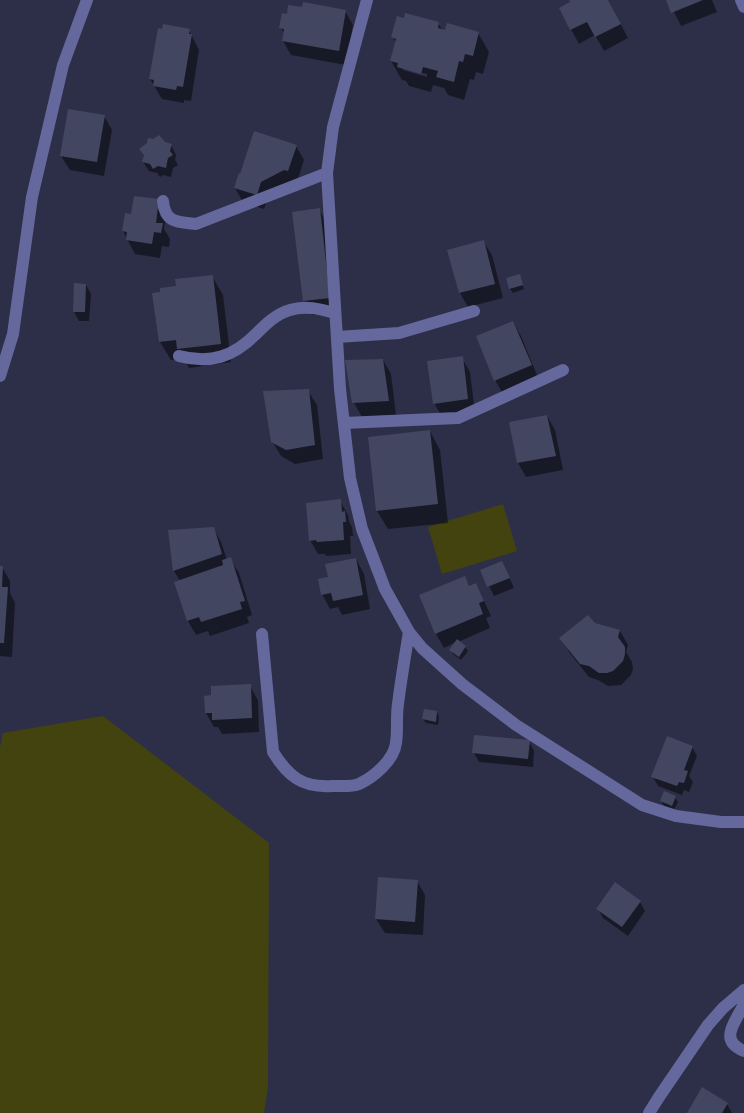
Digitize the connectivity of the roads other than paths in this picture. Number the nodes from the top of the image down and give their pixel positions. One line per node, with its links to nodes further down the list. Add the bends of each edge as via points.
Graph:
1 (87, 0): 12 (street, via 63,65 32,197 13,334)
2 (367, 0): 5 (street, via 333,127)
3 (741, 0): 4 (street)
4 (744, 7)
5 (327, 174): 6 (street, via 196,224 170,219 164,211); 8 (street)
6 (163, 201)
7 (474, 311): 9 (street, via 399,333)
8 (335, 313): 9 (street); 10 (street, via 313,307 290,310 270,320 237,351 216,359 194,360)
9 (337, 337): 13 (street)
10 (180, 356)
11 (564, 370): 13 (street, via 458,418)
12 (0, 376)
13 (344, 423): 14 (street, via 350,478 362,529 385,589)
14 (409, 632): 15 (street, via 397,708 396,745 390,759 358,784 331,786 316,786 298,780 284,769 273,752); 16 (street, via 462,684 516,725 642,805 676,816)
15 (262, 634)
16 (744, 822)
17 (744, 990): 20 (street, via 708,1025)
18 (744, 1004): 19 (street, via 730,1036 734,1047)
19 (744, 1051)
20 (649, 1113)

